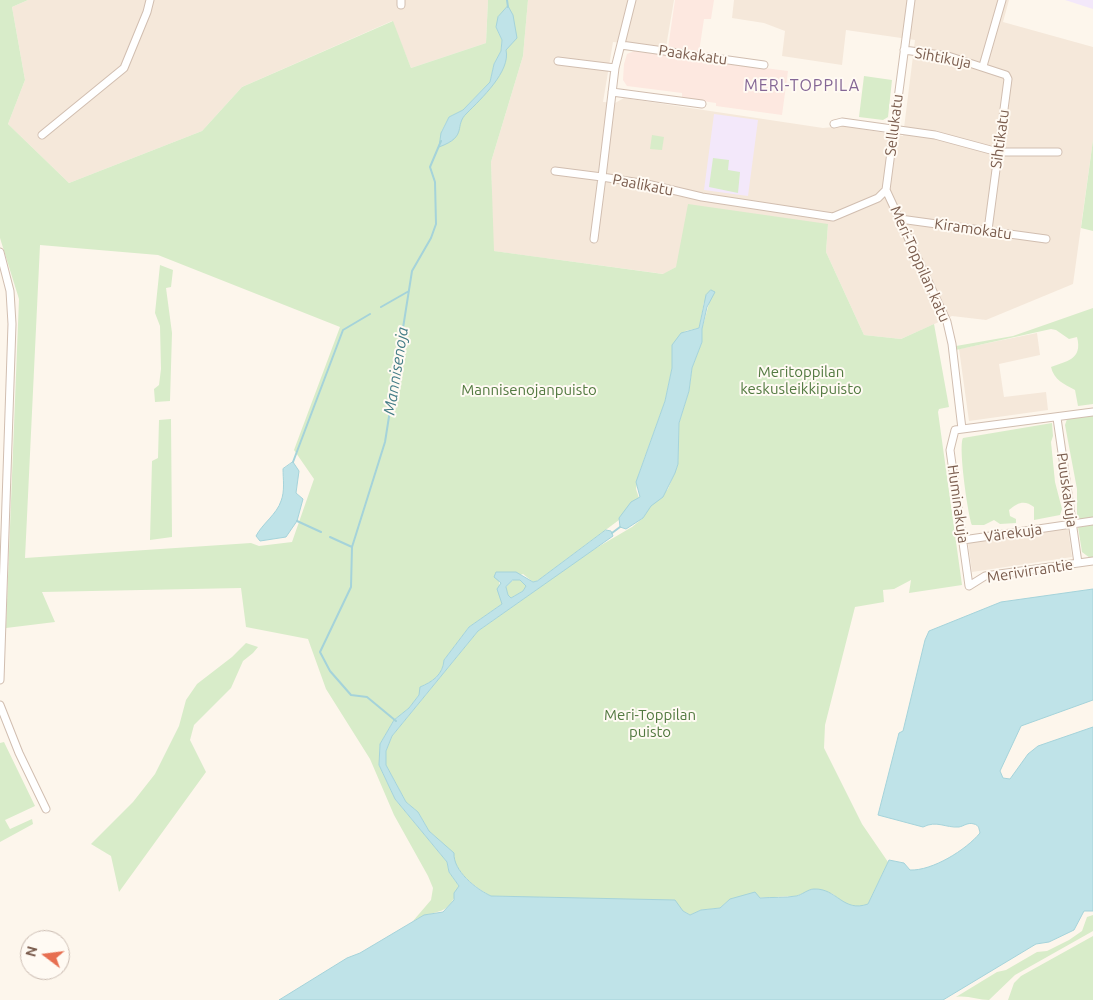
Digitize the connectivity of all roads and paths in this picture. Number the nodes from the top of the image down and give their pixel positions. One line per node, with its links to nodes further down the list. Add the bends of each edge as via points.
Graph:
1 (150, 0): 15 (street, via 124,68)
2 (632, 0): 5 (street, Paalikatu)
3 (911, 0): 6 (street, Sellukatu)
4 (1002, 0): 9 (street)
5 (621, 46): 8 (street, Paakakatu); 10 (street, Paalikatu)
6 (904, 50): 9 (street, Sihtikuja, via 948,56); 14 (street, Sellukatu)
7 (558, 60): 10 (street)
8 (764, 65)
9 (982, 66): 16 (street, Sihtikatu, via 1001,72 1008,79)
10 (616, 68): 11 (street, Paalikatu)
11 (612, 92): 12 (street); 19 (street, Paalikatu)
12 (702, 104)
13 (834, 124): 14 (street, via 842,122)
14 (893, 129): 16 (street, via 935,135); 20 (street, Sellukatu)
15 (42, 134)
16 (998, 152): 17 (street); 22 (street, Sihtikatu)
17 (1058, 152)
18 (555, 171): 19 (street)
19 (602, 177): 20 (street, Paalikatu, via 702,197 833,217 878,198); 23 (street)
20 (886, 190): 21 (street, Meri-Toppilan katu)
21 (900, 219): 22 (street, Kiramokatu); 28 (street, Meri-Toppilan katu, via 949,330)
22 (988, 230): 24 (street, Kiramokatu)
23 (594, 239)
24 (1046, 239)
25 (0, 252): 35 (street, via 10,291 12,324)
26 (1093, 412): 27 (street)
27 (1057, 418): 28 (street); 30 (street, Puuskakuja)
28 (962, 429): 31 (street, Huminakuja, via 955,430 950,450)
29 (1093, 521): 30 (street, Värekuja)
30 (1072, 524): 31 (street, Värekuja); 33 (street, Puuskakuja)
31 (963, 540): 34 (street, Huminakuja)
32 (1093, 561): 33 (street, Merivirrantie)
33 (1078, 563): 34 (street, Merivirrantie, via 985,576)
34 (969, 586)
35 (0, 680)
36 (0, 705): 37 (street)
37 (46, 809)

